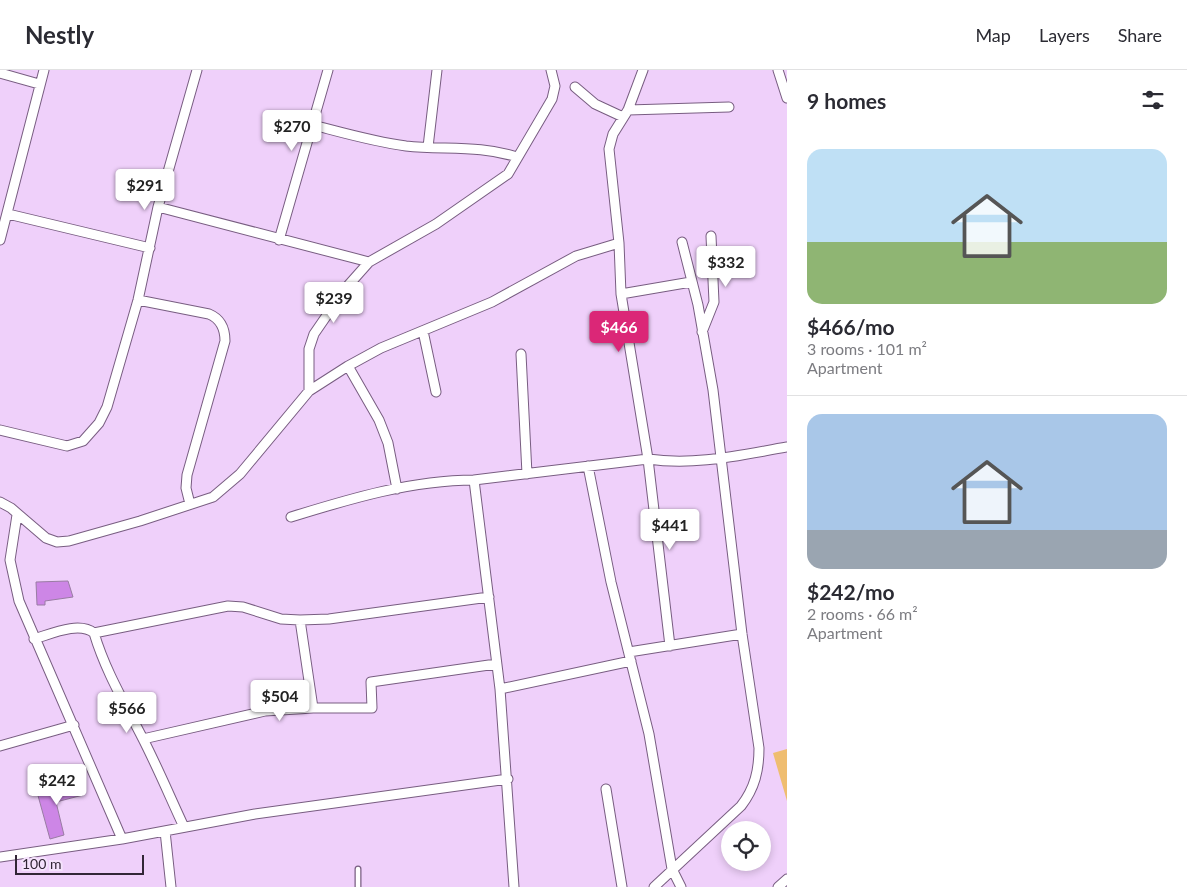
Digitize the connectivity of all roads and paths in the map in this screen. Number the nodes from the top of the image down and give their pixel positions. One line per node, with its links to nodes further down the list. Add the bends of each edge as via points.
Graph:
1 (44, 70): 9 (street)
2 (197, 70): 17 (street)
3 (328, 70): 14 (street)
4 (437, 70): 15 (street)
5 (551, 70): 16 (street, via 555,86 552,99)
6 (643, 70): 13 (street)
7 (778, 70): 11 (street)
8 (0, 73): 9 (street)
9 (39, 84): 18 (street)
10 (574, 87): 13 (street, via 595,104)
11 (787, 98)
12 (728, 107): 13 (street)
13 (626, 113): 23 (street, via 613,134 609,149)
14 (313, 125): 15 (street, via 405,146); 21 (street)
15 (428, 147): 16 (street, via 495,150)
16 (517, 157): 25 (street, via 508,174 475,198)
17 (158, 207): 21 (street); 24 (street)
18 (8, 214): 20 (street); 24 (street)
19 (711, 236): 30 (street, via 714,302)
20 (0, 240)
21 (279, 240): 25 (street)
22 (682, 242): 26 (street)
23 (619, 243): 27 (street); 29 (street, via 576,256 492,302)
24 (150, 248): 28 (street)
25 (369, 262): 33 (street, via 345,289 314,334 308,350)
26 (691, 282): 27 (street); 30 (street)
27 (621, 294): 37 (street)
28 (138, 300): 35 (street, via 107,407 92,434 67,446); 44 (street, via 209,314 217,318 223,328 225,342 188,475 186,488)
29 (423, 331): 32 (street); 34 (street)
30 (702, 332): 38 (street, via 714,390)
31 (521, 354): 40 (street)
32 (348, 366): 33 (street); 42 (street, via 388,442)
33 (309, 392): 44 (street, via 240,474 213,497)
34 (436, 392)
35 (0, 430)
36 (787, 447): 38 (street)
37 (648, 459): 38 (street, via 670,463); 39 (street); 52 (street)
38 (720, 459): 50 (street)
39 (588, 466): 40 (street); 53 (street, via 611,582)
40 (527, 474): 41 (street)
41 (474, 480): 42 (street, via 446,480); 47 (street)
42 (397, 489): 46 (street)
43 (0, 502): 45 (street)
44 (190, 504): 45 (street, via 96,534 57,542 46,538)
45 (17, 515): 51 (street, via 10,560 12,575)
46 (291, 517)
47 (489, 597): 48 (street, via 329,619); 55 (street)
48 (300, 620): 49 (street, via 281,620 228,606); 57 (street)
49 (94, 633): 51 (street, via 80,627); 59 (street, via 112,680)
50 (742, 634): 52 (street); 68 (street, via 759,748 757,777 741,806)
51 (34, 639): 58 (street)
52 (670, 646): 53 (street)
53 (629, 652): 54 (street)
54 (632, 661): 56 (street); 68 (street, via 649,734)
55 (496, 664): 56 (street); 57 (street, via 371,682 372,708)
56 (500, 689): 61 (street)
57 (313, 708): 59 (street, via 265,711)
58 (74, 725): 60 (street); 65 (street)
59 (143, 738): 63 (street)
60 (0, 746)
61 (508, 779): 63 (street); 72 (street)
62 (606, 789): 73 (street)
63 (184, 827): 64 (street)
64 (165, 831): 65 (street); 70 (street)
65 (122, 839): 66 (street)
66 (0, 857)
67 (358, 869): 71 (lane)
68 (672, 869): 74 (street); 75 (street)
69 (787, 879): 76 (street)
70 (170, 887)
71 (358, 887)
72 (514, 887)
73 (622, 887)
74 (654, 887)
75 (681, 887)
76 (778, 887)

